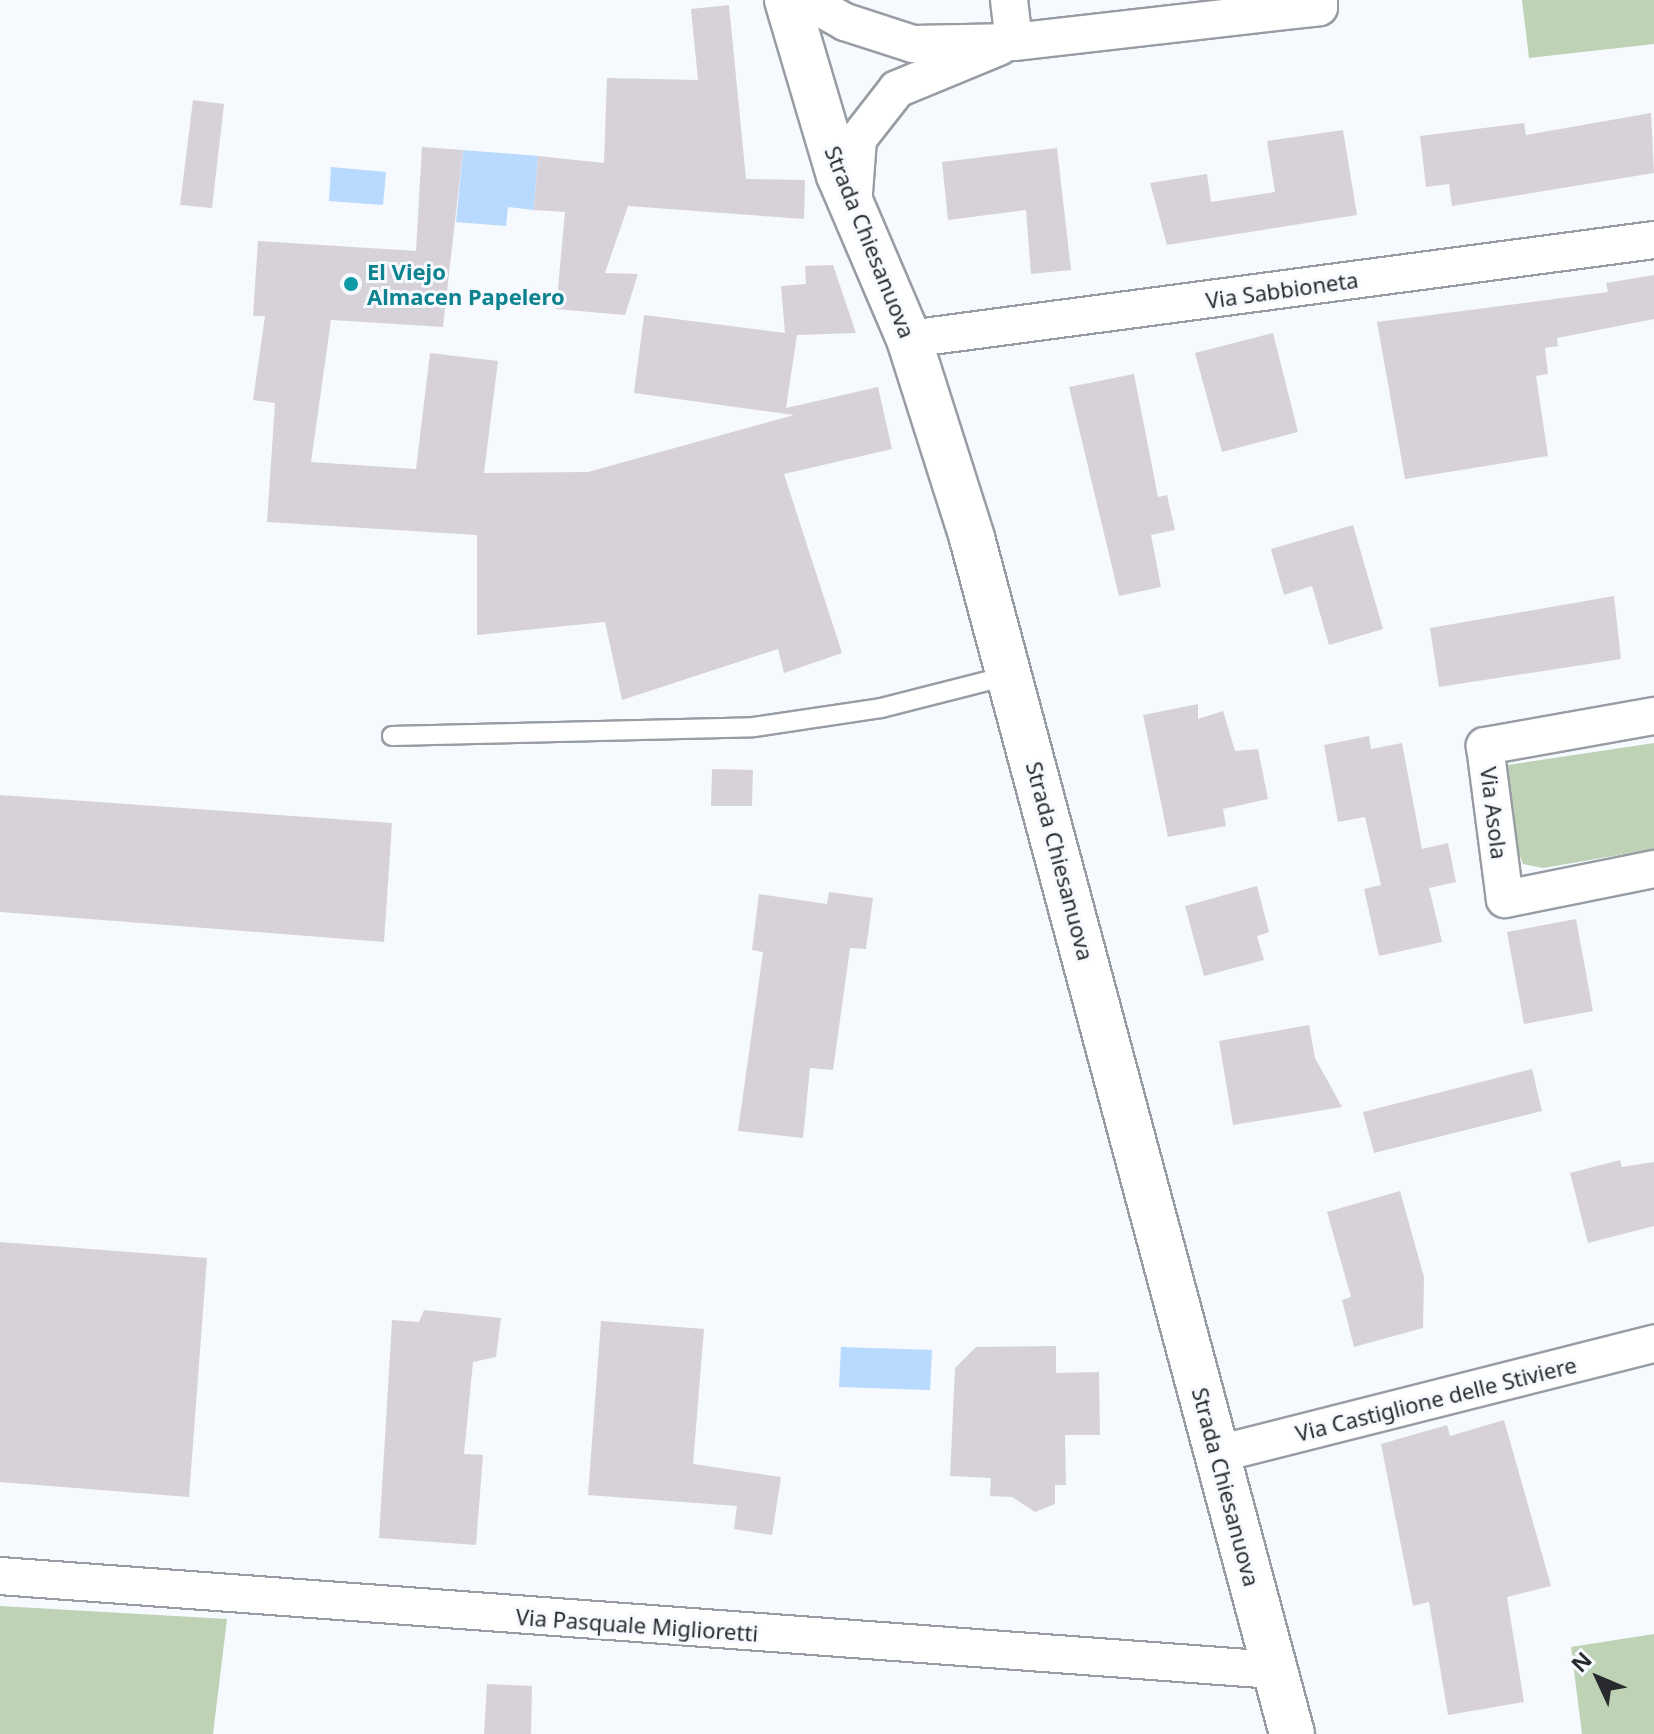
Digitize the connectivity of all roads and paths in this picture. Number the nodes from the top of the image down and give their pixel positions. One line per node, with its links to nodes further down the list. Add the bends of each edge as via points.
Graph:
1 (787, 0): 6 (main road, Strada Chiesanuova)
2 (806, 0): 5 (street, via 845,22 913,44)
3 (1009, 0): 5 (street)
4 (1319, 0): 5 (street, via 1319,7)
5 (1014, 42): 6 (street, via 897,89 858,139)
6 (853, 208): 8 (main road, Strada Chiesanuova)
7 (1654, 240): 8 (street, Via Sabbioneta)
8 (909, 339): 9 (main road, Strada Chiesanuova)
9 (1010, 675): 11 (lane, via 881,708 754,727); 14 (main road, Strada Chiesanuova)
10 (1654, 716): 12 (street, Via Asola, via 1485,746 1505,899)
11 (392, 736)
12 (1654, 869)
13 (1654, 1344): 14 (street, Via Castiglione delle Stiviere)
14 (1218, 1454): 16 (main road, Strada Chiesanuova)
15 (0, 1576): 16 (street, Via Pasquale Miglioretti)
16 (1275, 1670): 17 (main road, Strada Chiesanuova)
17 (1292, 1734)

